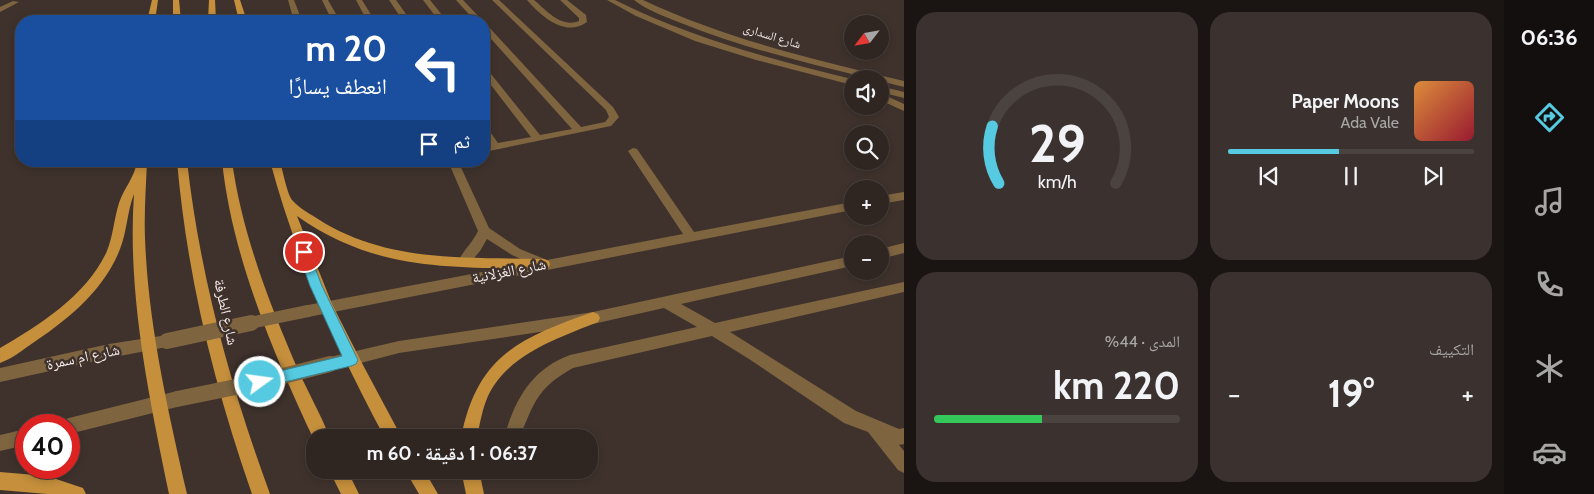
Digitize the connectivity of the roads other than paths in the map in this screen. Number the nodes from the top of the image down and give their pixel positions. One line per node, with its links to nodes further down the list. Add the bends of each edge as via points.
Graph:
1 (155, 0): 18 (main road)
2 (176, 0): 19 (main road)
3 (212, 0): 20 (main road)
4 (237, 0): 21 (main road)
5 (291, 0): 22 (street)
6 (325, 0): 23 (street)
7 (359, 0): 24 (street)
8 (392, 0): 25 (street)
9 (426, 0): 26 (street)
10 (459, 0): 27 (street)
11 (495, 0): 38 (street, via 614,113 608,124)
12 (530, 0): 13 (street, via 556,22 570,25 583,22 583,17)
13 (563, 0)
14 (610, 0): 29 (street, شارع السدارى, via 675,31)
15 (637, 0): 32 (street, شارع السدارى, via 723,35)
16 (15, 2): 17 (street)
17 (0, 10)
18 (152, 15)
19 (177, 15)
20 (212, 15)
21 (241, 15)
22 (296, 15)
23 (333, 15)
24 (368, 15)
25 (403, 15)
26 (438, 15)
27 (473, 15)
28 (490, 34): 38 (street)
29 (783, 64): 31 (street, شارع السدارى); 33 (street)
30 (490, 79): 39 (street)
31 (844, 80)
32 (904, 84)
33 (844, 86)
34 (889, 91): 35 (street)
35 (904, 95)
36 (889, 100): 37 (street)
37 (904, 108)
38 (579, 131): 39 (street)
39 (538, 139): 41 (street)
40 (490, 140): 41 (street)
41 (495, 147): 42 (street)
42 (490, 148)
43 (633, 151): 55 (street)
44 (142, 167): 68 (main road, via 139,248)
45 (142, 167): 69 (main road, via 126,198 120,231 104,268 74,304 48,326)
46 (183, 167): 89 (main road, شارع الطرفة, via 192,245 217,363)
47 (228, 167): 65 (main road, via 240,226)
48 (276, 167): 52 (main road)
49 (456, 167): 54 (street)
50 (904, 196): 51 (street)
51 (889, 198)
52 (285, 201): 58 (main road, via 351,243 393,256); 63 (main road)
53 (844, 207): 55 (street, شارع الغزلانية)
54 (484, 231): 58 (street, via 476,248); 60 (street, via 516,252)
55 (691, 236): 60 (street, شارع الغزلانية)
56 (904, 248): 57 (street)
57 (889, 252)
58 (464, 261): 60 (main road)
59 (844, 263): 62 (street)
60 (544, 264): 63 (street, شارع الغزلانية)
61 (904, 287): 66 (street)
62 (666, 302): 64 (street); 66 (street)
63 (326, 308): 65 (street, شارع الغزلانية, bridge); 70 (main road)
64 (592, 318): 70 (street, via 399,348); 78 (main road, via 530,344 498,368 477,403)
65 (270, 319): 67 (street, شارع الغزلانية, bridge); 76 (main road)
66 (713, 330): 74 (street, via 850,418); 75 (street, via 563,365 534,388 525,400)
67 (167, 341): 68 (street, شارع ام سمرة)
68 (151, 343): 71 (street, شارع ام سمرة); 72 (main road)
69 (0, 356)
70 (351, 360): 72 (street, bridge); 77 (main road)
71 (0, 375)
72 (168, 401): 73 (street); 88 (main road, via 164,434)
73 (80, 423)
74 (872, 426): 79 (street); 82 (street)
75 (515, 428)
76 (318, 429)
77 (389, 429)
78 (471, 429)
79 (904, 436)
80 (15, 440): 81 (street)
81 (0, 444)
82 (904, 464)
83 (342, 479): 90 (main road)
84 (420, 479): 91 (main road)
85 (472, 479): 92 (main road)
86 (0, 482): 87 (main road, via 47,485)
87 (77, 494)
88 (178, 494)
89 (261, 494)
90 (350, 494)
91 (429, 494)
92 (475, 494)

